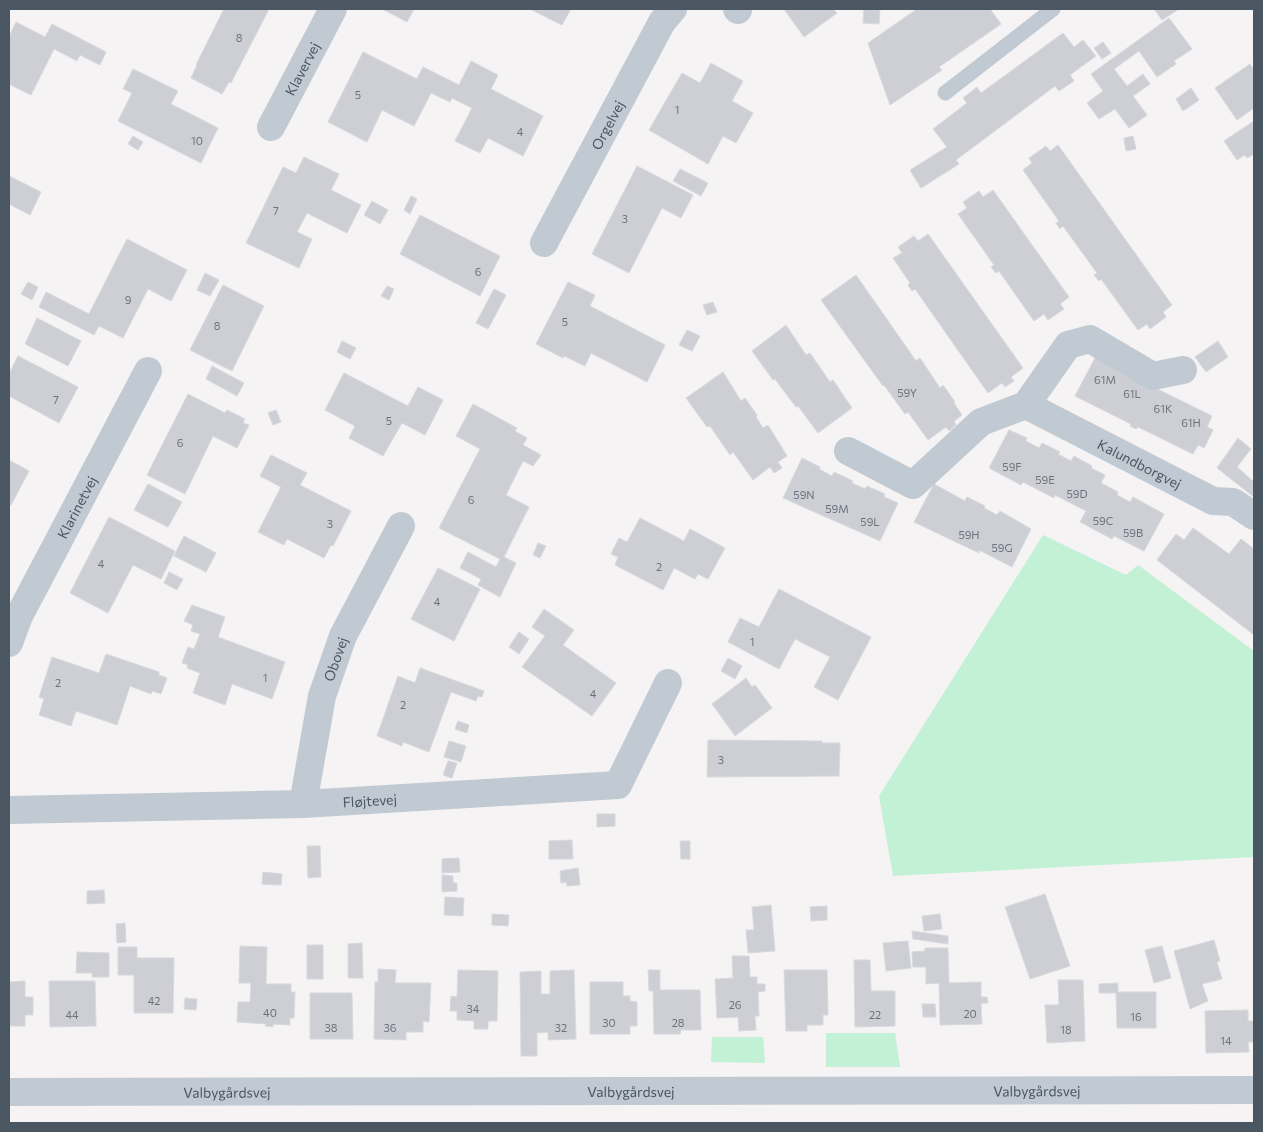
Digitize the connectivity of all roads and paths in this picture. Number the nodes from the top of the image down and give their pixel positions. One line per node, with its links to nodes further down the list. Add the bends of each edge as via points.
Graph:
1 (333, 9): 5 (street, Klavervej)
2 (672, 9): 6 (street, Orgelvej, via 662,22)
3 (1053, 9): 4 (lane)
4 (945, 93)
5 (271, 127)
6 (544, 243)
7 (1183, 370): 9 (street, via 1153,376 1090,339 1068,345)
8 (148, 371): 13 (street, Klarinetvej, via 19,616)
9 (1026, 405): 10 (street, via 981,422 913,486); 11 (street, Kalundborgvej, via 1213,501 1233,502)
10 (848, 451)
11 (1254, 516)
12 (401, 526): 15 (street, Obovej, via 343,636 325,687)
13 (9, 643)
14 (668, 683): 15 (street, Fløjtevej, via 618,785)
15 (303, 804): 16 (street, Fløjtevej)
16 (9, 810)
17 (1254, 1090): 18 (street, Valbygårdsvej)
18 (9, 1092)

